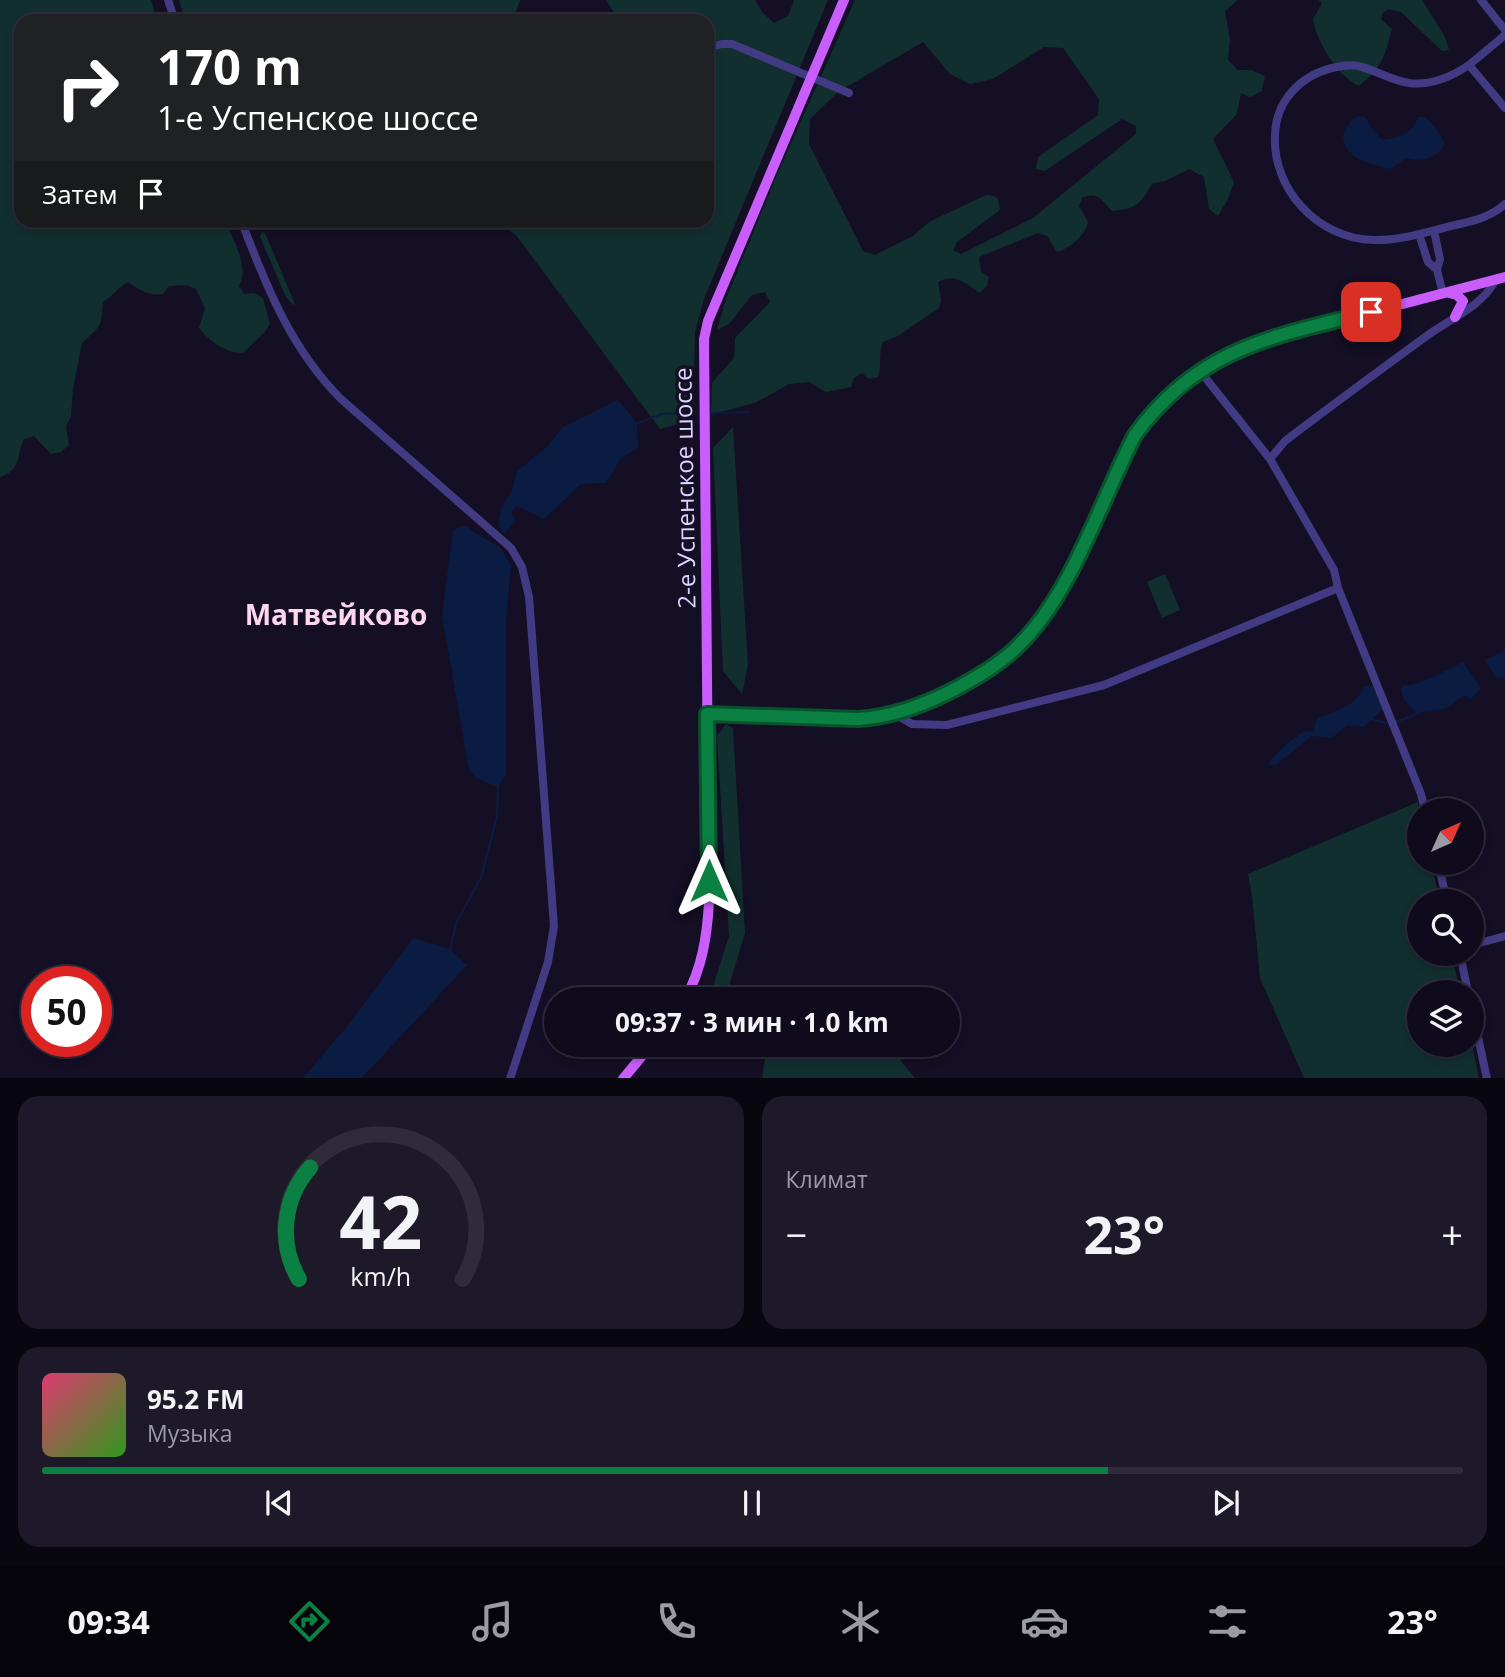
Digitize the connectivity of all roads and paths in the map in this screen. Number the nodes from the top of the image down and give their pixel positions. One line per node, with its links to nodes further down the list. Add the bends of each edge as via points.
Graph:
1 (844, 0): 6 (main road, 2-е Успенское шоссе)
2 (1481, 0): 3 (street)
3 (1505, 32): 5 (street)
4 (714, 46): 6 (street, via 732,44)
5 (1469, 65): 8 (street); 12 (street, via 1429,83 1408,83 1348,65 1323,71 1290,92 1277,119 1275,152 1280,171 1288,190 1313,218 1352,237 1374,240)
6 (811, 77): 7 (street); 20 (main road, 2-е Успенское шоссе, via 704,339)
7 (849, 93)
8 (1505, 108)
9 (1505, 204): 11 (street, via 1488,216)
10 (244, 228): 28 (street, via 286,326 316,373 493,531 522,567 528,589 554,926 548,962)
11 (1434, 231): 12 (street); 13 (street, via 1440,259)
12 (1419, 234): 13 (street, via 1427,262)
13 (1437, 270): 15 (street)
14 (1500, 279): 15 (main road); 16 (street)
15 (1446, 293): 16 (main road, via 1463,301); 17 (main road, via 1254,343)
16 (1455, 317): 18 (street, via 1285,441)
17 (1200, 371): 18 (street); 21 (main road, via 1153,412 1135,435 1060,590 1027,637 969,681)
18 (1270, 459): 19 (street, via 1334,570)
19 (1338, 588): 21 (street, via 1104,685 947,724 912,724); 22 (street)
20 (707, 714): 21 (main road, via 858,719); 25 (main road, 2-е Успенское шоссе, via 709,916 704,952)
21 (895, 714)
22 (1423, 798)
23 (1505, 936): 24 (street)
24 (1484, 942)
25 (691, 987)
26 (641, 1057): 29 (main road)
27 (1482, 1057): 30 (street)
28 (510, 1078)
29 (624, 1078)
30 (1487, 1078)

